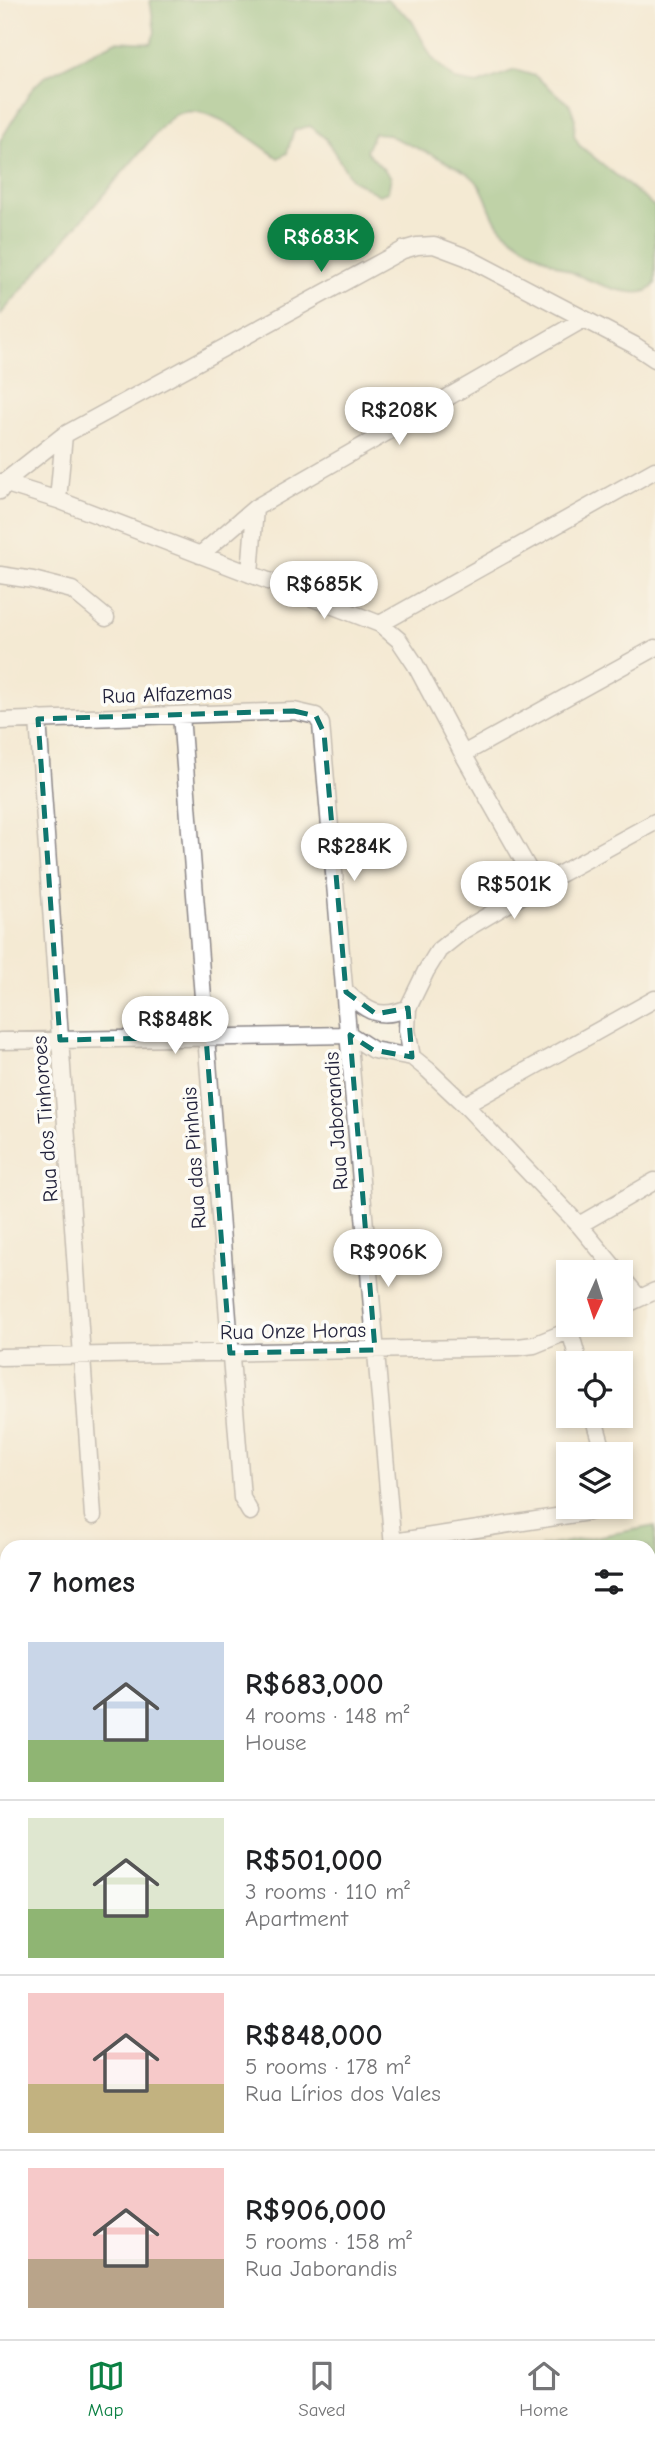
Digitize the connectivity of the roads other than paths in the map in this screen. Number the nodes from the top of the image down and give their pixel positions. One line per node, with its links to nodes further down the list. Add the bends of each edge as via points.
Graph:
1 (584, 319): 2 (street); 3 (street, via 466,257 434,245 417,246); 7 (street)
2 (655, 359)
3 (64, 435): 5 (street); 6 (street)
4 (655, 470): 12 (street)
5 (1, 485): 6 (street)
6 (58, 500): 8 (street)
7 (255, 508): 8 (street); 9 (street)
8 (200, 555): 9 (street)
9 (250, 574): 12 (street)
10 (0, 575): 11 (street, via 72,590)
11 (106, 618)
12 (380, 624): 18 (street, via 399,640 415,664)
13 (655, 648): 18 (street)
14 (181, 715): 15 (street, Rua Alfazemas); 17 (street, Rua Alfazemas, via 295,711 316,716); 25 (street, Rua das Pinhais)
15 (38, 719): 16 (street, Rua Alfazemas); 26 (street, Rua dos Tinhoroes)
16 (0, 721)
17 (324, 733): 21 (street, Rua Jaborandis)
18 (463, 754): 20 (street)
19 (655, 822): 20 (street)
20 (538, 886): 23 (street, via 439,950)
21 (346, 992): 23 (street, via 376,1014 395,1014); 24 (street, Rua Jaborandis)
22 (655, 999): 29 (street)
23 (408, 1008): 28 (street)
24 (350, 1035): 25 (street); 28 (street, via 373,1050); 38 (street, Rua Jaborandis)
25 (206, 1037): 26 (street); 39 (street, Rua das Pinhais)
26 (60, 1040): 27 (street); 40 (street, Rua dos Tinhoroes)
27 (0, 1041)
28 (412, 1057): 29 (street)
29 (465, 1105): 31 (street)
30 (655, 1181): 31 (street)
31 (579, 1225): 32 (street)
32 (608, 1260)
33 (655, 1291): 35 (street)
34 (634, 1292): 35 (street)
35 (639, 1298): 36 (street)
36 (634, 1300)
37 (556, 1336): 38 (street, Rua Onze Horas, via 518,1347)
38 (375, 1350): 39 (street, Rua Onze Horas); 45 (street, Rua Jaborandis)
39 (230, 1353): 40 (street, Rua Onze Horas); 42 (street, Rua das Pinhais, via 242,1498)
40 (82, 1356): 41 (street, Rua Onze Horas); 43 (street, Rua dos Tinhoroes)
41 (0, 1357)
42 (250, 1512)
43 (93, 1516)
44 (556, 1517): 46 (street)
45 (393, 1540)
46 (423, 1540)

